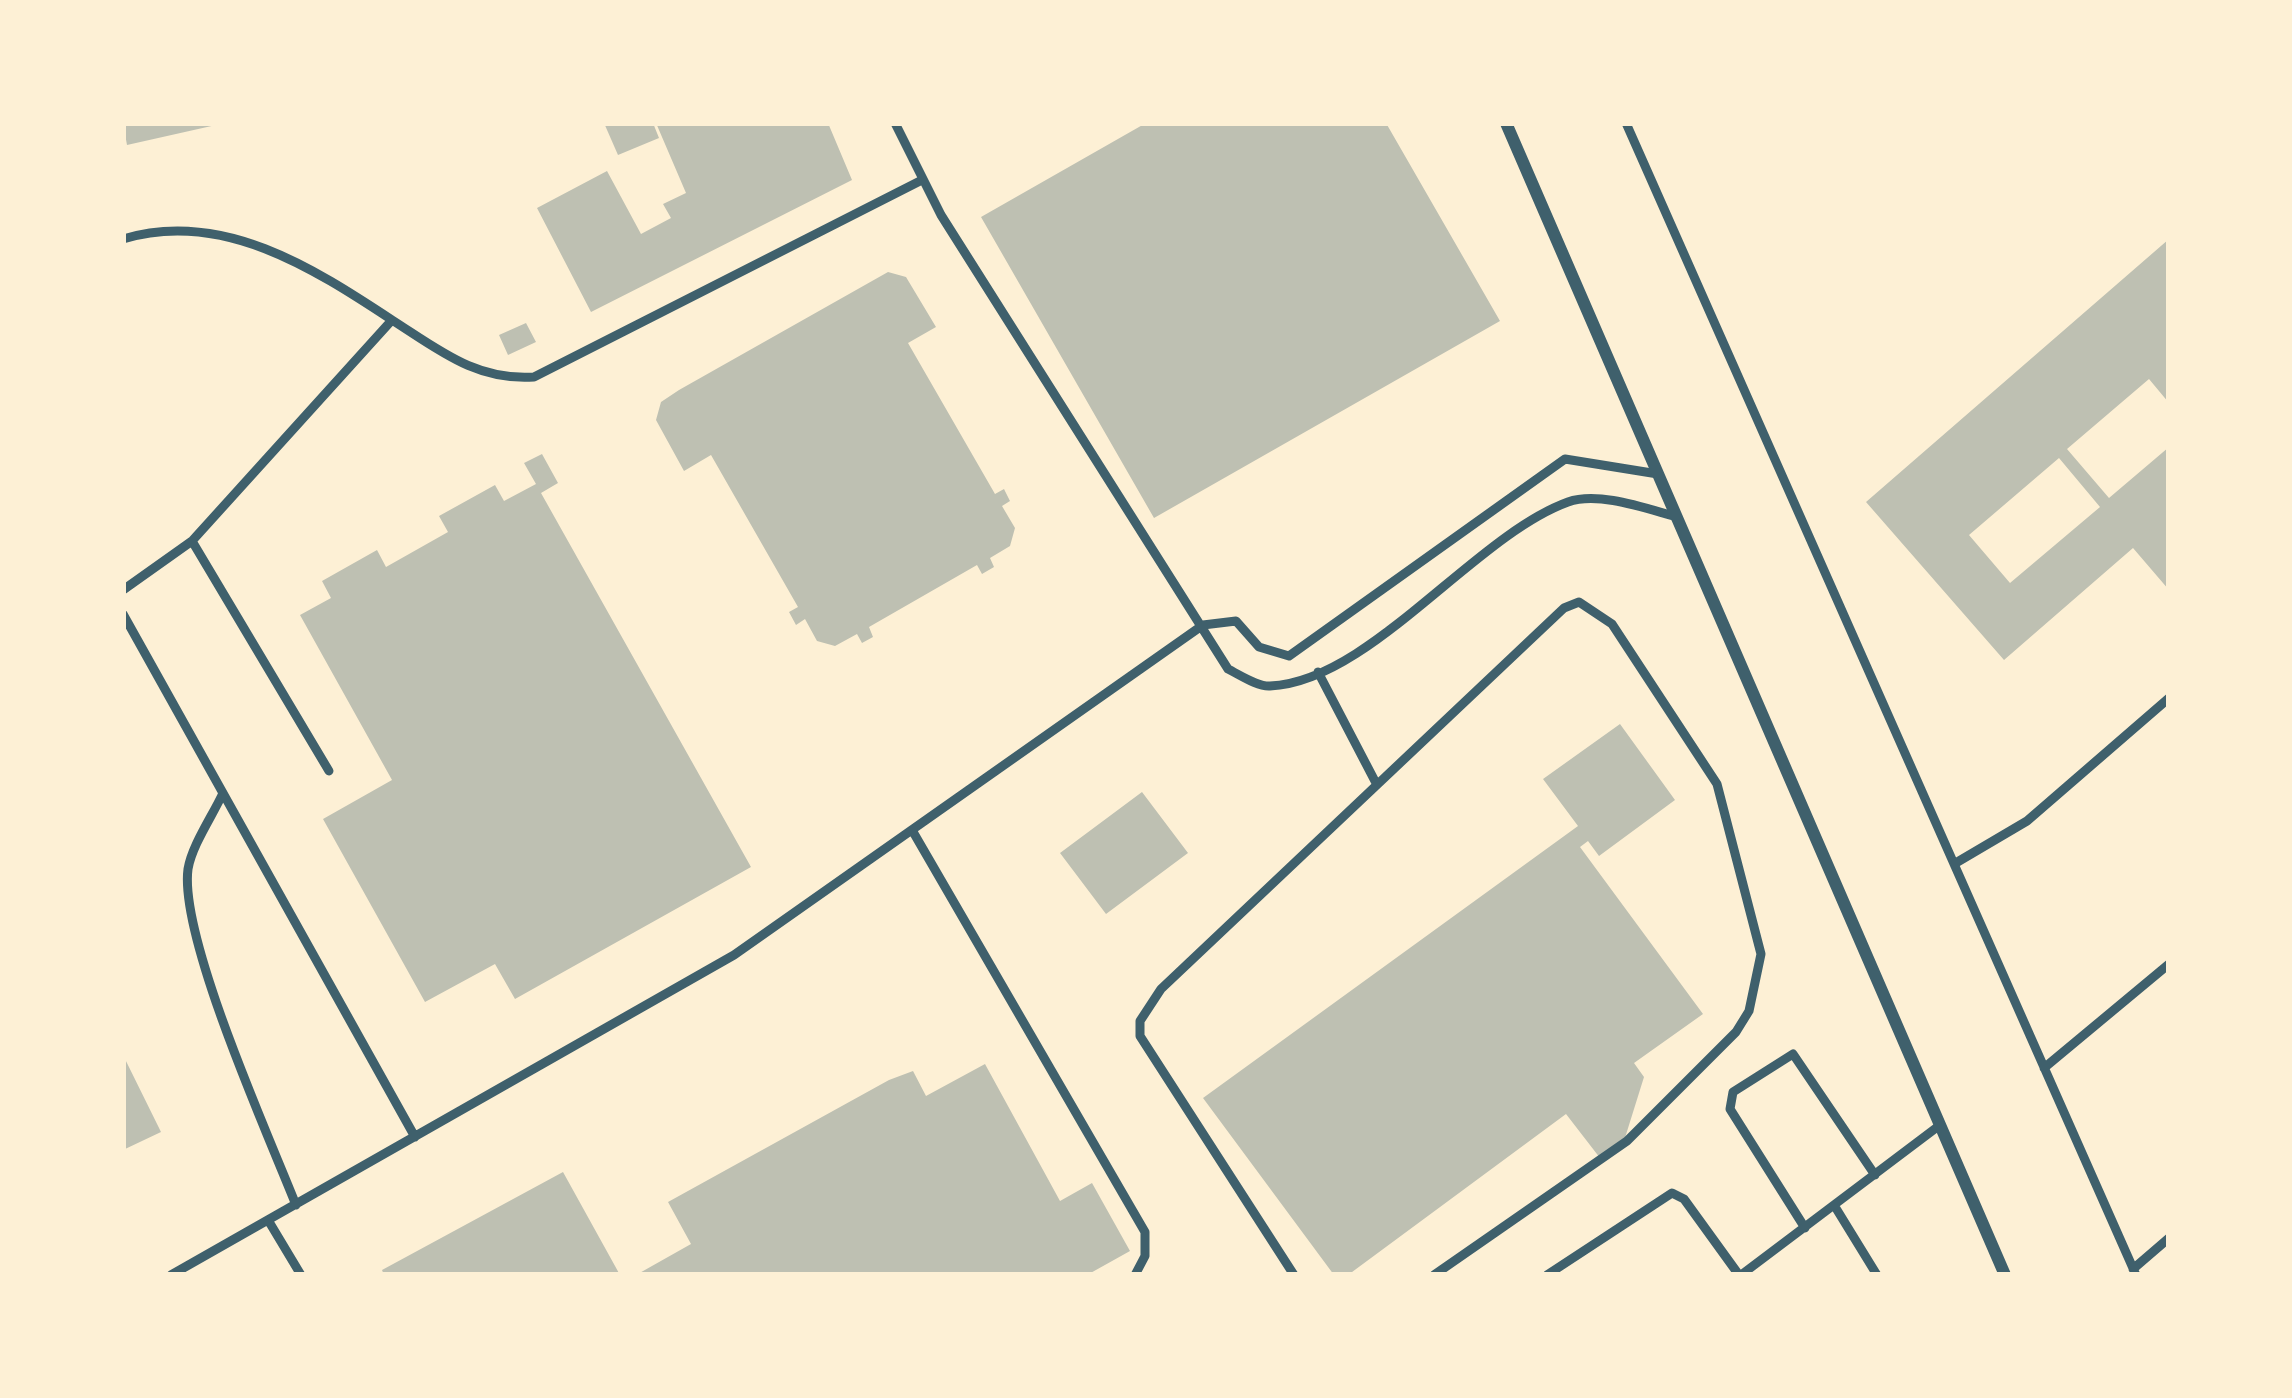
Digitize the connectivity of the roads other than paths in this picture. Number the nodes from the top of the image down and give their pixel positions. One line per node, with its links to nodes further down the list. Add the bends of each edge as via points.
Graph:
1 (895, 123): 4 (lane)
2 (1506, 123): 7 (street)
3 (1626, 123): 21 (lane)
4 (922, 180): 6 (lane, via 534,377 472,372); 12 (lane)
5 (123, 239): 6 (lane, via 182,232 274,250)
6 (392, 320): 9 (lane)
7 (1658, 474): 8 (street); 12 (lane, via 1565,459 1289,656 1259,647 1236,622)
8 (1677, 517): 15 (lane, via 1572,500 1516,530); 24 (street)
9 (192, 542): 10 (lane); 17 (lane)
10 (123, 590)
11 (123, 614): 13 (lane)
12 (1203, 626): 15 (lane, via 1228,670 1268,687); 20 (lane)
13 (137, 640): 14 (lane); 19 (lane)
14 (123, 648)
15 (1318, 672): 18 (lane)
16 (2169, 698): 21 (lane, via 2027,821)
17 (329, 772)
18 (1377, 784): 36 (lane, via 1161,989 1140,1021 1140,1036); 37 (lane, via 1564,608 1594,607 1717,784 1761,955 1754,997 1736,1032 1643,1126)
19 (223, 793): 25 (lane); 27 (lane, via 188,868 193,915)
20 (912, 830): 25 (lane, via 734,955); 35 (lane, via 1145,1232)
21 (1954, 864): 23 (lane)
22 (2169, 964): 23 (lane)
23 (2044, 1068): 32 (lane)
24 (1940, 1125): 26 (lane); 41 (street)
25 (415, 1137): 27 (lane)
26 (1875, 1174): 28 (lane); 30 (lane, via 1793,1054 1733,1092 1730,1108)
27 (296, 1204): 29 (lane)
28 (1834, 1205): 30 (lane); 40 (lane)
29 (268, 1220): 33 (lane); 34 (lane)
30 (1805, 1228): 39 (lane)
31 (2169, 1238): 32 (lane)
32 (2134, 1272)
33 (171, 1275)
34 (301, 1275)
35 (1135, 1275)
36 (1294, 1275)
37 (1434, 1275)
38 (1547, 1275): 39 (lane, via 1672,1193)
39 (1740, 1275)
40 (1877, 1275)
41 (2005, 1275)

